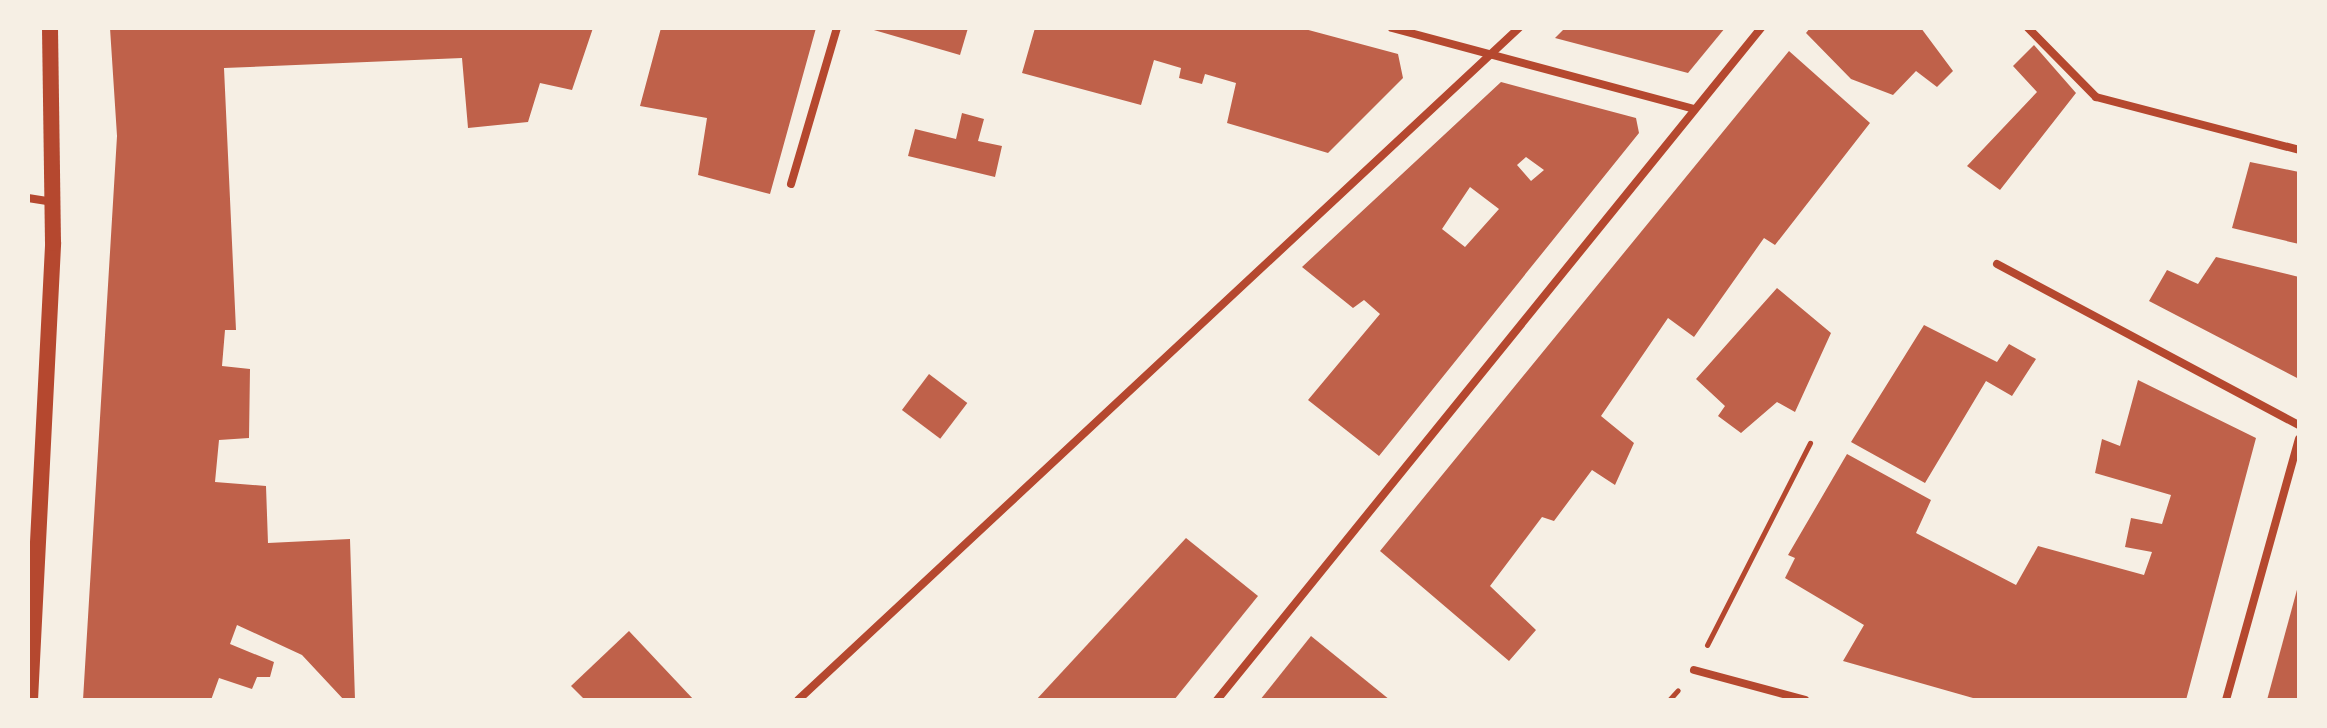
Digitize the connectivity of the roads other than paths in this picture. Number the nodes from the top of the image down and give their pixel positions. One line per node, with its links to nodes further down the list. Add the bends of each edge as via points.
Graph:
1 (50, 28): 12 (main road)
2 (837, 28): 10 (street)
3 (1392, 28): 7 (street)
4 (1519, 28): 7 (street)
5 (1761, 28): 8 (street)
6 (2028, 28): 9 (street, via 2096,97)
7 (1490, 54): 8 (street); 19 (street)
8 (1694, 109): 20 (street)
9 (2299, 150)
10 (791, 184)
11 (28, 198): 12 (street)
12 (53, 202): 16 (main road)
13 (1997, 264): 14 (street)
14 (2299, 425)
15 (2299, 439): 22 (street)
16 (31, 606): 18 (main road)
17 (1694, 670): 21 (street)
18 (30, 700)
19 (798, 700)
20 (1217, 700)
21 (1805, 700)
22 (2226, 700)

